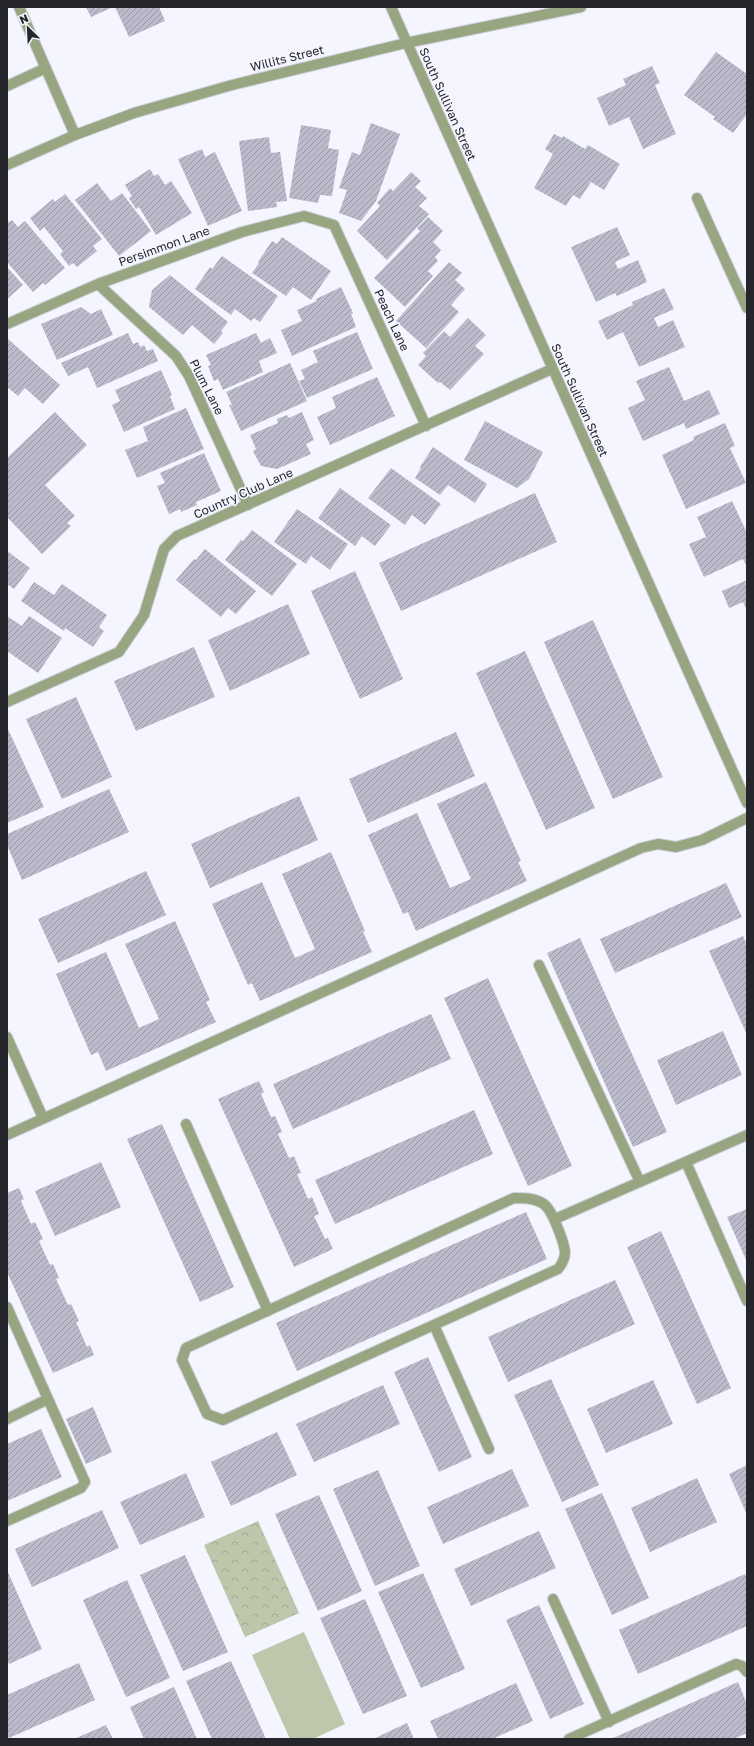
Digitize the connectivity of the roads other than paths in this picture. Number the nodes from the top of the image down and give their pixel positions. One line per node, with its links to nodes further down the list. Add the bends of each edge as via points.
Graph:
1 (19, 7): 5 (street)
2 (390, 7): 4 (street, South Sullivan Street)
3 (581, 7): 4 (street, Willits Street)
4 (406, 43): 7 (street, Willits Street, via 232,85 134,113); 14 (street, South Sullivan Street)
5 (46, 68): 6 (street); 7 (street)
6 (7, 86)
7 (75, 135): 8 (street, Willits Street)
8 (7, 165)
9 (697, 198): 12 (street)
10 (334, 225): 11 (street, Persimmon Lane, via 304,216 242,232); 15 (street, Peach Lane)
11 (98, 284): 13 (street, Persimmon Lane); 16 (street, Plum Lane, via 176,356 189,376)
12 (747, 308)
13 (7, 324)
14 (552, 369): 15 (street, Country Club Lane); 18 (street, South Sullivan Street)
15 (426, 426): 16 (street, Country Club Lane)
16 (248, 505): 17 (street, Country Club Lane, via 178,536 164,549 144,615 119,652)
17 (7, 702)
18 (747, 803)
19 (747, 818): 22 (street, via 702,840 676,847 658,844 641,848)
20 (539, 965): 27 (street)
21 (7, 1037): 22 (street)
22 (43, 1118): 24 (street)
23 (186, 1124): 31 (street)
24 (7, 1134)
25 (747, 1135): 26 (street)
26 (686, 1162): 27 (street); 29 (street)
27 (640, 1182): 28 (street)
28 (555, 1219): 31 (street, via 546,1205 530,1198 514,1198); 32 (street, via 565,1252 558,1269)
29 (747, 1300)
30 (7, 1307): 33 (street)
31 (268, 1311): 32 (street, via 186,1348 182,1360 207,1414 223,1420)
32 (434, 1325): 35 (street)
33 (48, 1399): 34 (street); 36 (street, via 85,1482 81,1488)
34 (7, 1419)
35 (489, 1449)
36 (7, 1521)
37 (553, 1599): 39 (street)
38 (747, 1672): 39 (street, via 736,1664)
39 (609, 1722): 40 (street)
40 (569, 1739)

